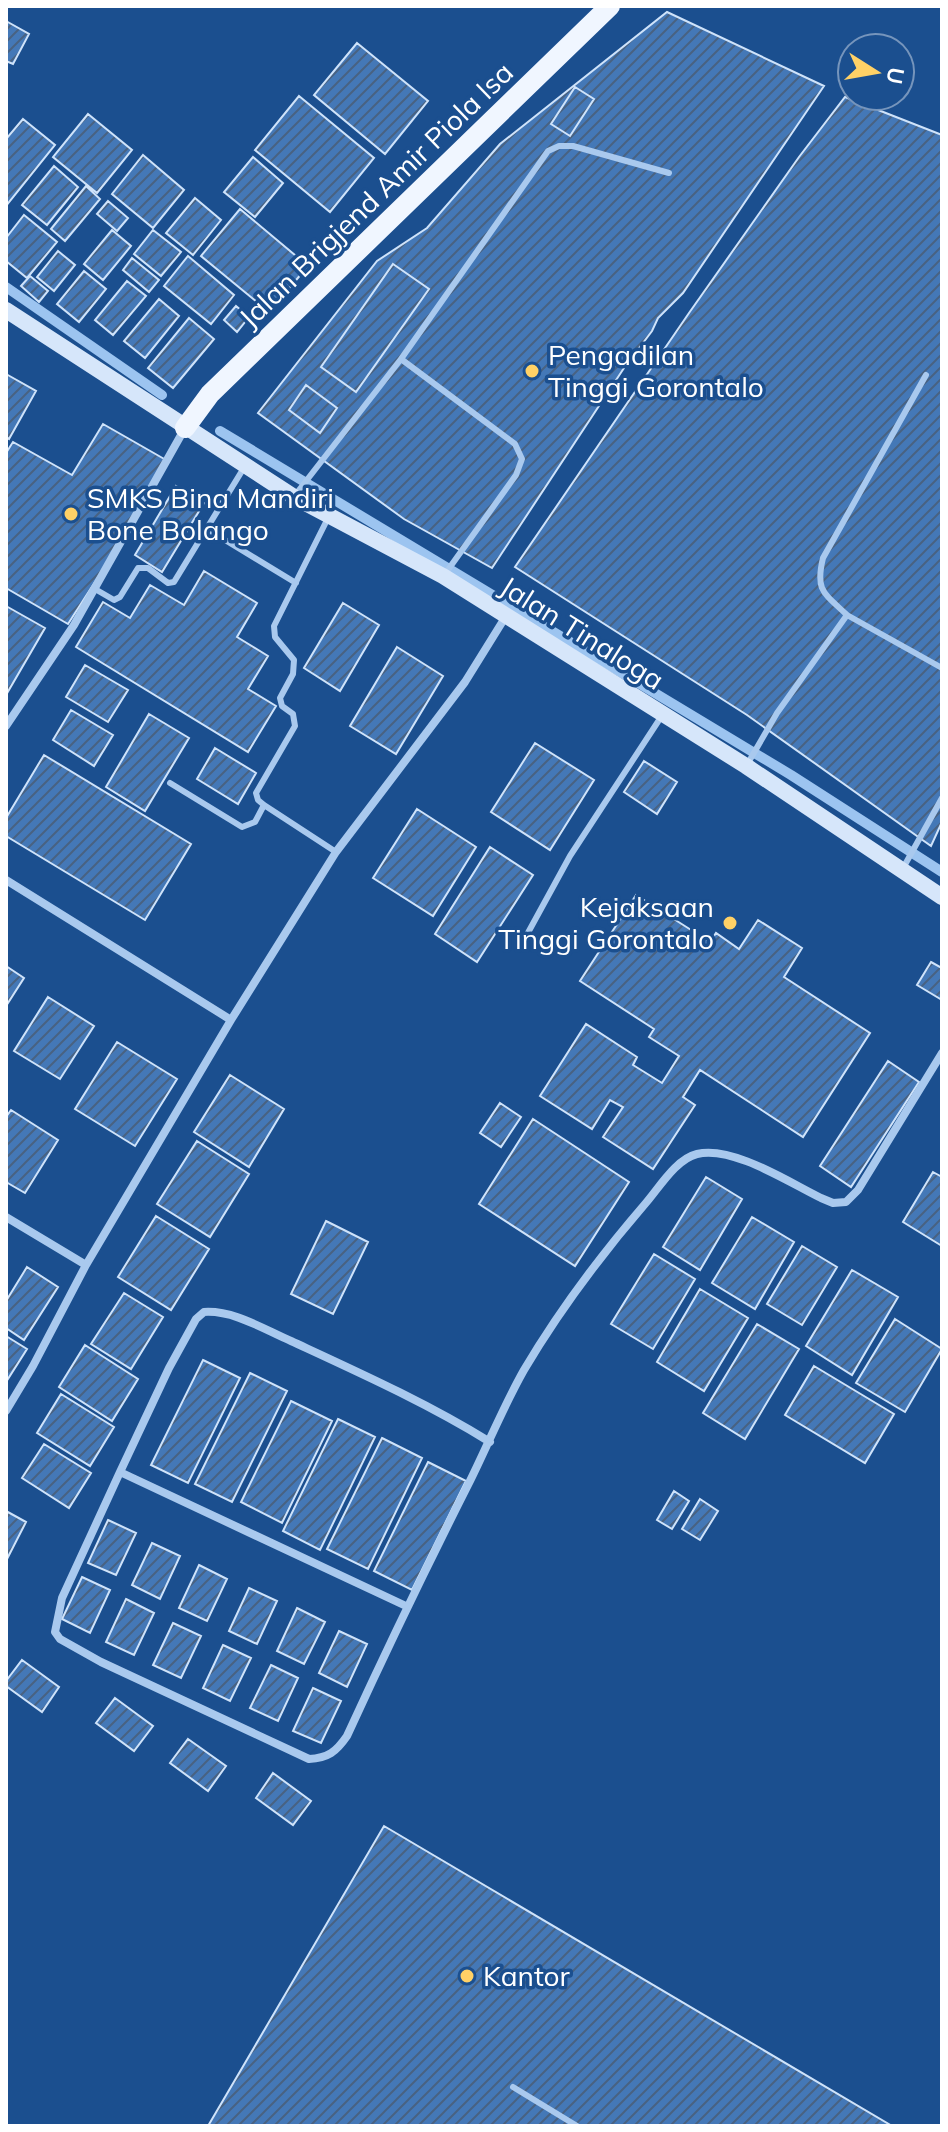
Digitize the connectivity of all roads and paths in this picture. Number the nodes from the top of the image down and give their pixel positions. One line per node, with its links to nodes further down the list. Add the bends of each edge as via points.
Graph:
1 (610, 6): 6 (main road, Jalan Brigjend Amir Piola Isa, via 210,394)
2 (669, 173): 4 (lane, via 573,146 548,151)
3 (6, 310): 6 (street, Jalan Tinaloga)
4 (401, 359): 8 (lane); 11 (lane, via 515,444 522,459 487,519)
5 (926, 375): 14 (lane, via 823,558 818,580)
6 (185, 428): 7 (street, Jalan Tinaloga); 13 (street)
7 (245, 466): 8 (street, Jalan Tinaloga); 10 (lane)
8 (294, 497): 9 (street, Jalan Tinaloga)
9 (329, 516): 11 (street, Jalan Tinaloga); 12 (lane)
10 (207, 529): 12 (lane); 13 (lane, via 174,582 138,568 114,600)
11 (443, 576): 15 (street, Jalan Tinaloga)
12 (296, 583): 22 (lane, via 274,626 275,637 294,660 280,698 295,726 256,793)
13 (95, 589): 18 (street)
14 (847, 615): 16 (lane); 19 (lane)
15 (506, 616): 17 (street, Jalan Tinaloga); 23 (street, via 465,682)
16 (942, 668)
17 (663, 714): 19 (street, Jalan Tinaloga); 27 (lane, via 570,856)
18 (6, 726)
19 (749, 761): 24 (street, Jalan Tinaloga)
20 (170, 783): 22 (lane, via 242,827 255,822)
21 (942, 798): 24 (lane)
22 (264, 805): 23 (lane)
23 (336, 852): 28 (street)
24 (905, 866): 26 (street, Jalan Tinaloga)
25 (6, 880): 28 (street)
26 (942, 897)
27 (524, 940)
28 (231, 1020): 31 (street)
29 (942, 1053): 33 (street, via 846,1202 833,1203 729,1156 695,1154 681,1163 606,1250 556,1321 523,1372)
30 (6, 1217): 31 (street)
31 (86, 1265): 32 (street)
32 (6, 1411)
33 (490, 1442): 34 (street, via 335,1362 212,1311 193,1325); 35 (street)
34 (120, 1472): 35 (street); 35 (street, via 55,1621 57,1637 101,1662 309,1759 329,1756 347,1736)
35 (406, 1606)
36 (513, 2087): 37 (lane)
37 (577, 2126)

